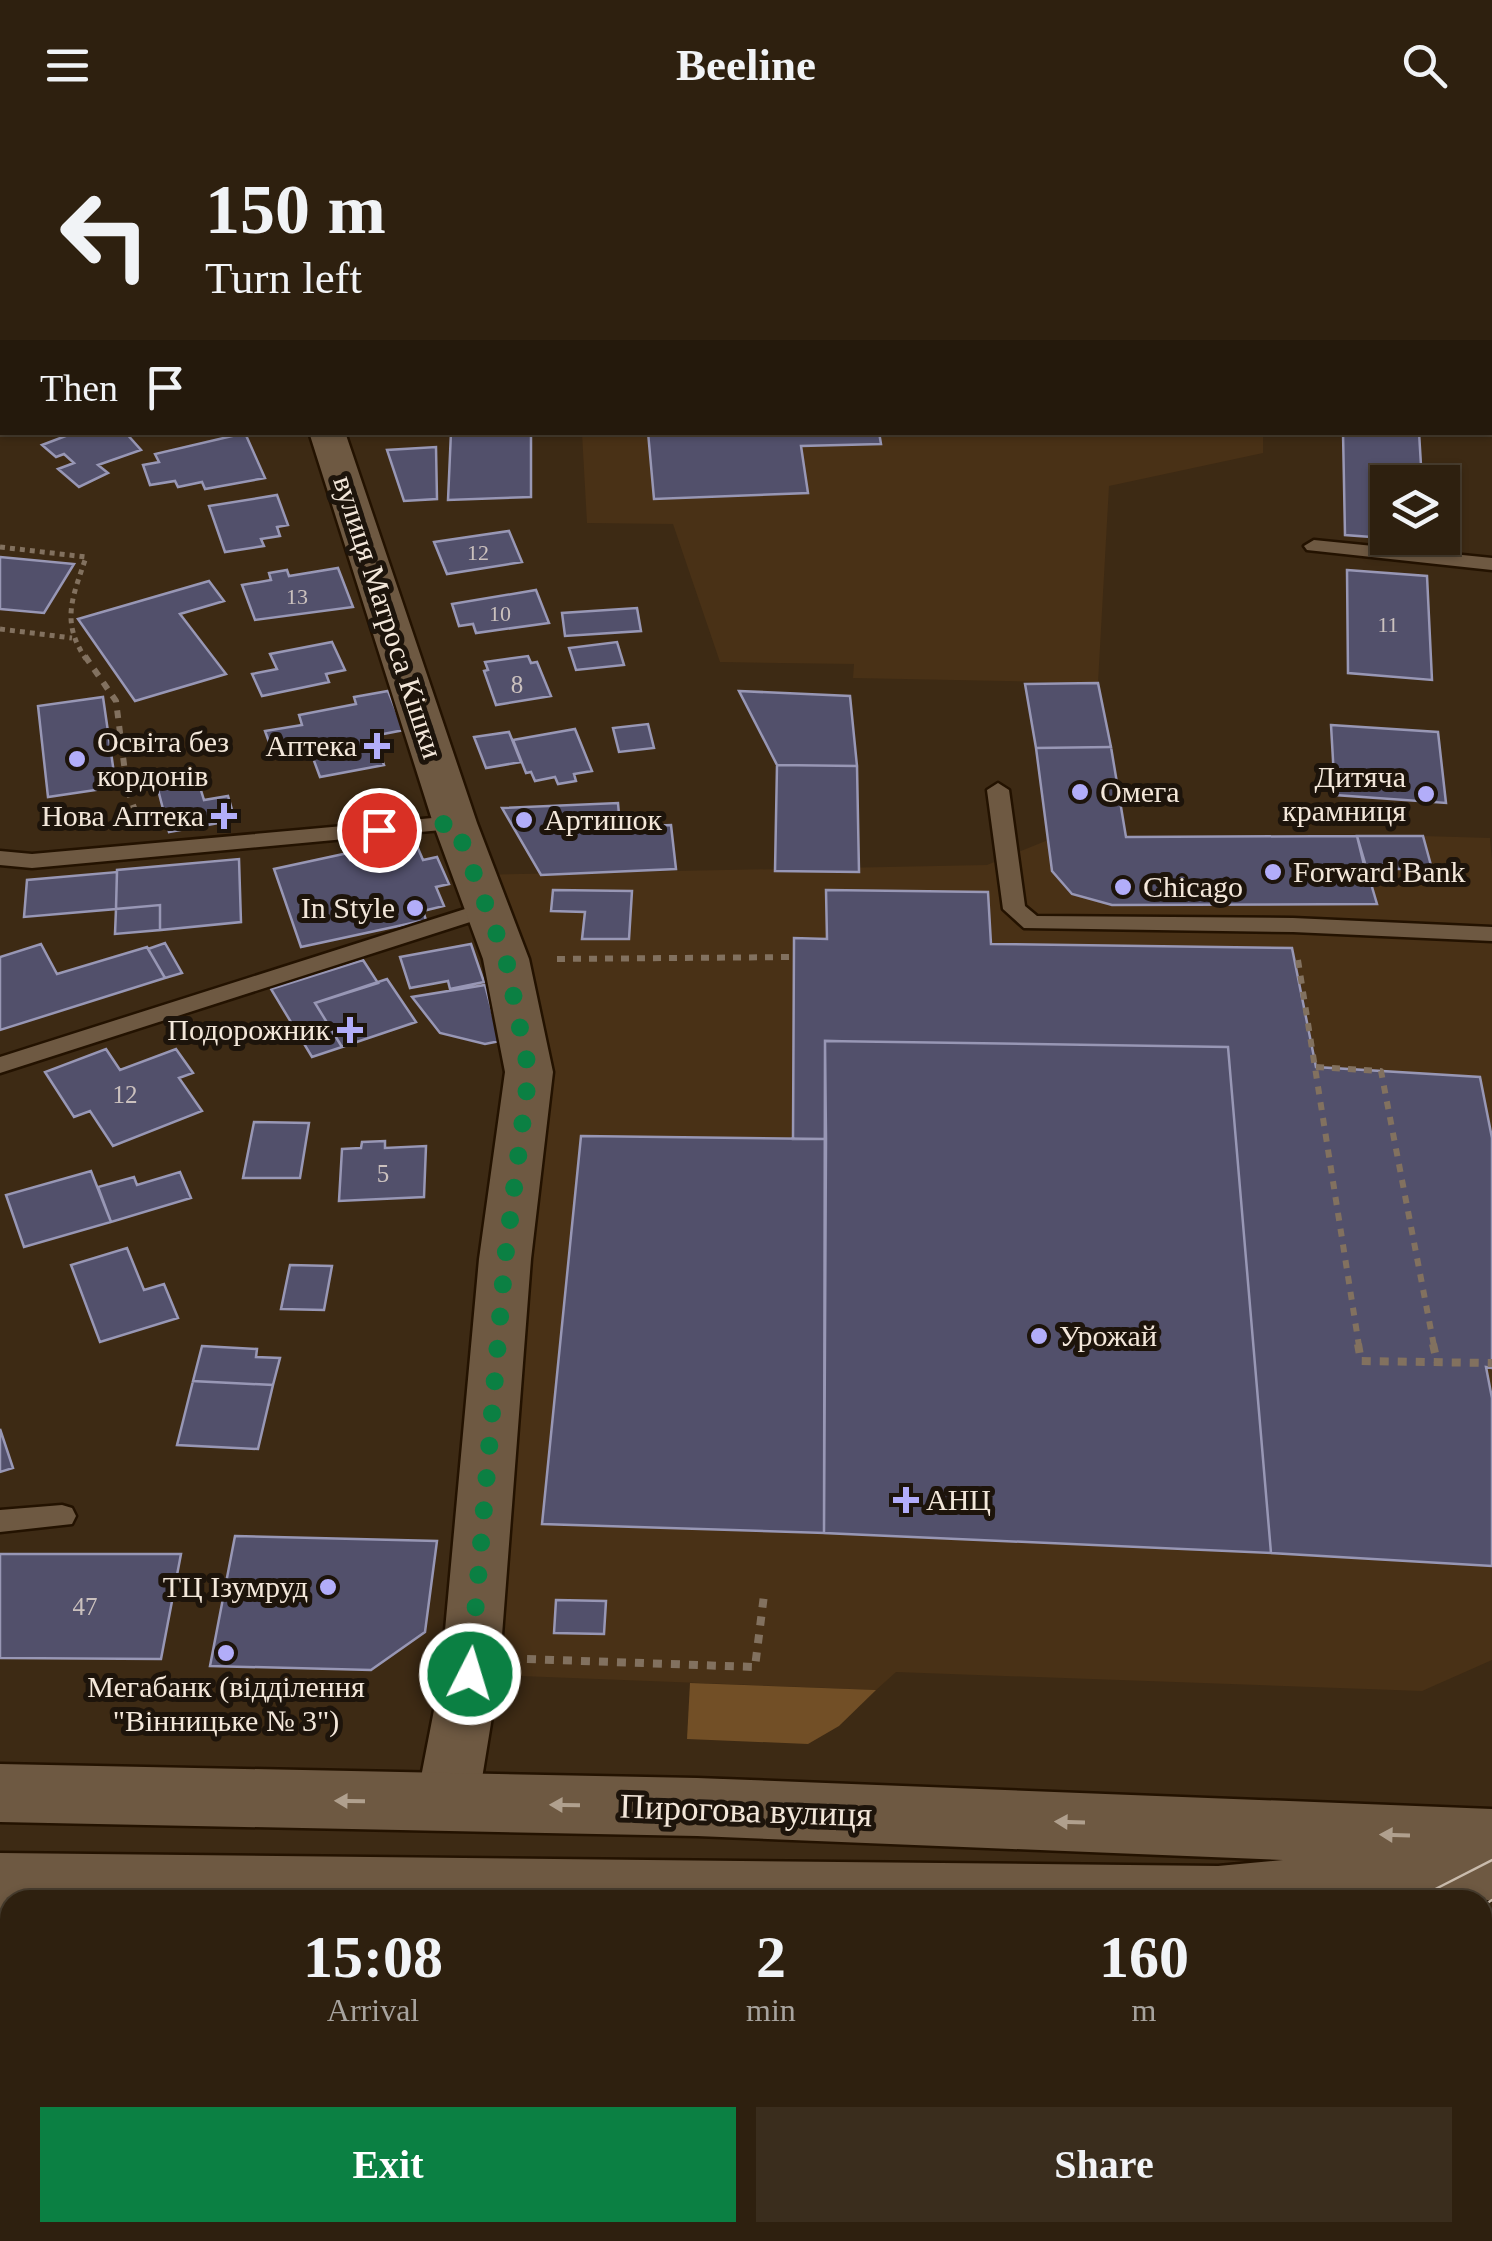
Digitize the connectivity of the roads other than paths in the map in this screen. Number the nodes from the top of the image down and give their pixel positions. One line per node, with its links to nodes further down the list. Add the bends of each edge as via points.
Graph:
1 (328, 435): 5 (street, вулиця Матроса Кішки)
2 (1314, 546): 3 (lane)
3 (1492, 564)
4 (998, 790): 8 (lane, via 1014,909 1024,920)
5 (455, 823): 6 (lane, via 32,862); 7 (street, вулиця Матроса Кішки)
6 (0, 858)
7 (487, 909): 9 (lane); 13 (street, вулиця Матроса Кішки, via 506,959 529,1072 505,1259 470,1674)
8 (1492, 934)
9 (0, 1065)
10 (62, 1516): 11 (lane)
11 (0, 1521)
12 (0, 1794): 13 (main road, Пирогова вулиця, one-way to 12)
13 (447, 1804): 14 (main road, Пирогова вулиця, one-way to 13)
14 (697, 1806): 15 (main road, Пирогова вулиця, one-way to 14); 19 (main road)
15 (1492, 1839)
16 (1492, 1870): 20 (main road)
17 (0, 1884): 18 (main road)
18 (381, 1890)
19 (816, 1890)
20 (1289, 1890)

